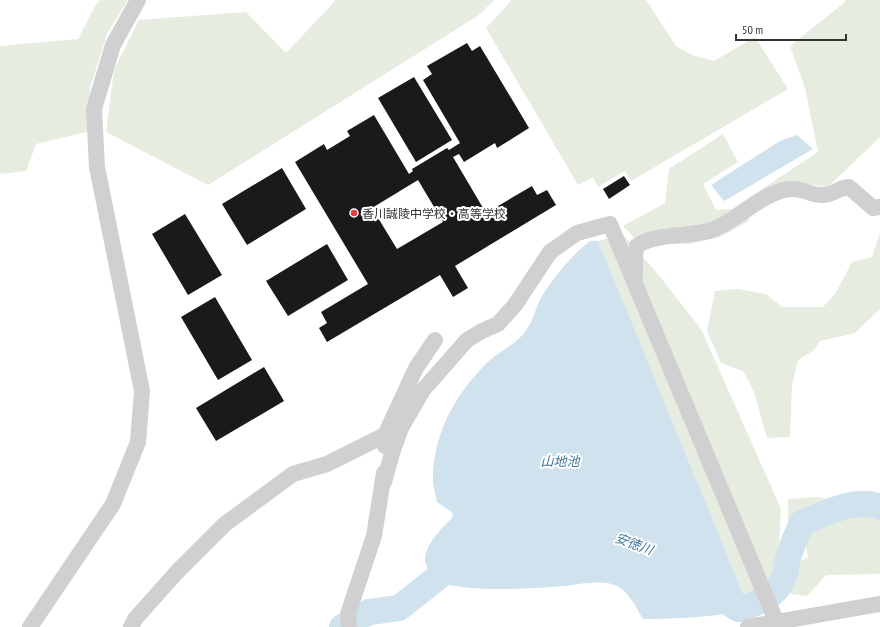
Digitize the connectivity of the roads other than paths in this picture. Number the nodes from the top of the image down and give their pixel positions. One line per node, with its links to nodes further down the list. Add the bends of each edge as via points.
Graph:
1 (138, 0): 10 (street, via 113,45 94,109 97,167 142,391 138,442 113,504)
2 (880, 207): 3 (street, via 873,208 849,187 823,196 800,189 784,190 713,230 644,241 637,246)
3 (634, 285): 6 (street, via 610,224 576,232 550,252 515,305 498,324 467,340 423,390 401,428); 9 (street)
4 (435, 340): 5 (street, via 416,368)
5 (385, 435): 6 (street); 11 (street, via 326,464 293,474 225,524 176,573 135,619)
6 (384, 482): 8 (street, via 374,536)
7 (880, 604): 9 (street)
8 (348, 621)
9 (777, 622): 12 (street)
10 (30, 627)
11 (131, 627)
12 (748, 627)

